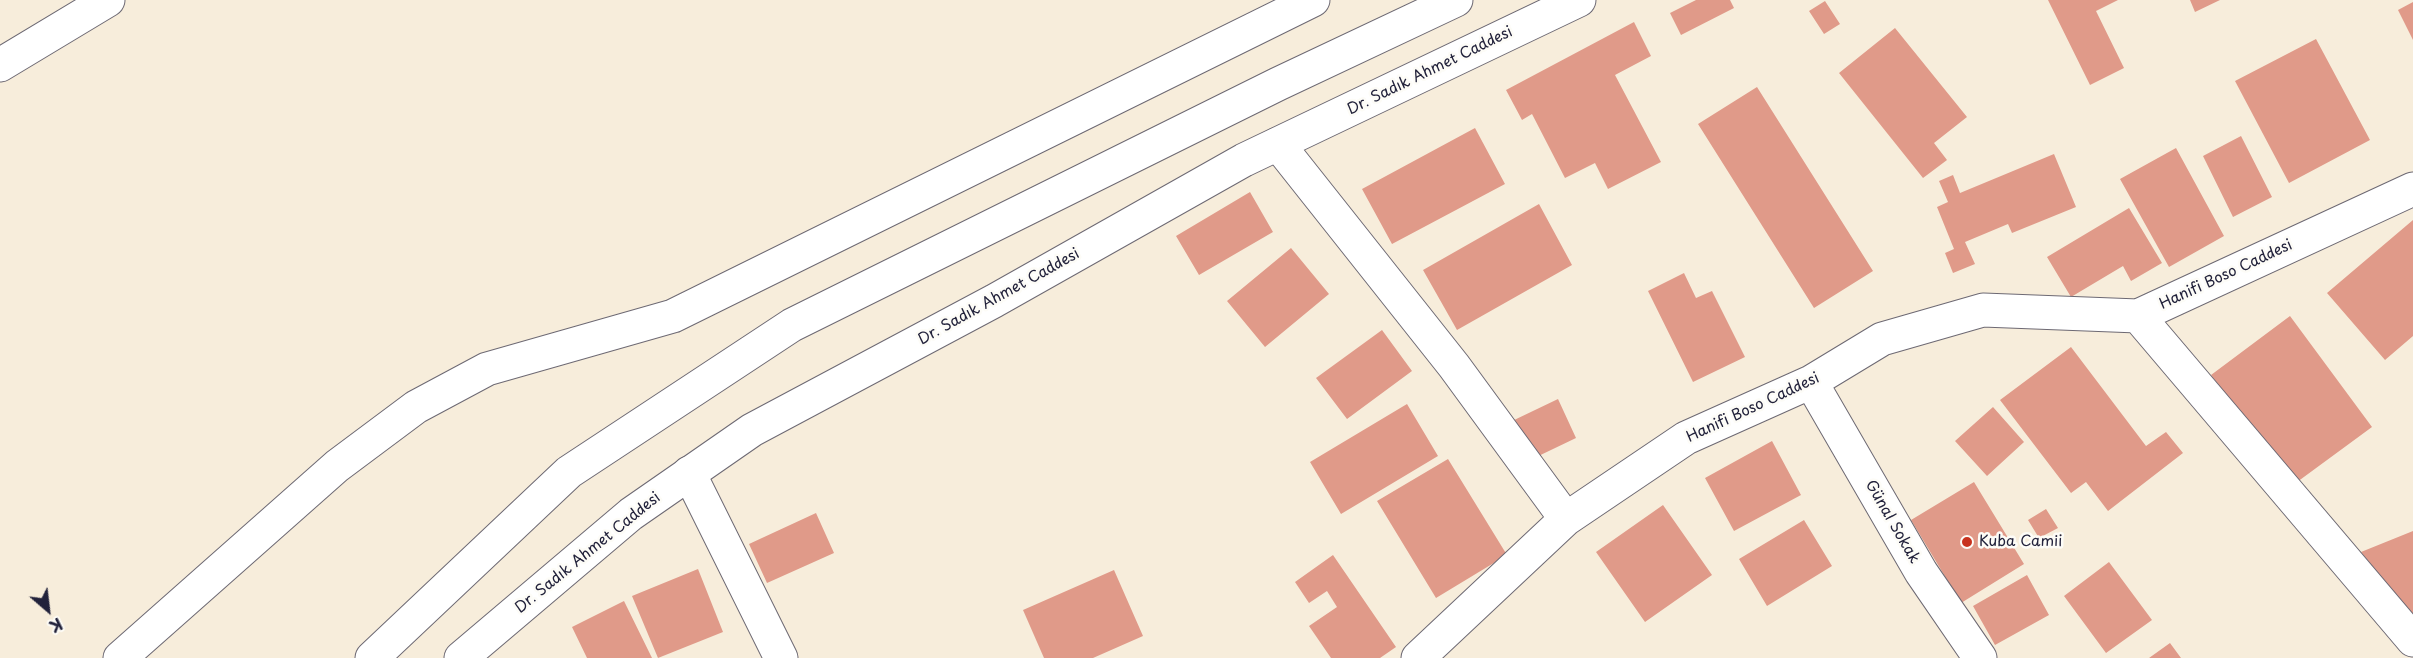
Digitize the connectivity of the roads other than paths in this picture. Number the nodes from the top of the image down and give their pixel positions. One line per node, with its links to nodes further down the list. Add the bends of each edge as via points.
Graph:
1 (108, 0): 5 (street)
2 (1313, 0): 14 (street, via 673,316 487,369 416,407 337,466)
3 (1456, 0): 15 (street, via 792,325 569,472)
4 (1579, 0): 6 (street, Dr. Sadık Ahmet Caddesi)
5 (0, 65)
6 (1278, 144): 10 (street, Dr. Sadık Ahmet Caddesi, via 752,430); 11 (street, via 1454,366)
7 (2413, 189): 8 (street, Hanifi Boso Caddesi)
8 (2139, 316): 9 (street, Hanifi Boso Caddesi, via 1983,310 1882,339); 12 (street)
9 (1811, 382): 11 (street, Hanifi Boso Caddesi, via 1686,438); 19 (street, Günal Sokak, via 1921,572)
10 (689, 473): 16 (street, Dr. Sadık Ahmet Caddesi, via 631,514); 17 (street)
11 (1566, 519): 18 (street, Hanifi Boso Caddesi)
12 (2413, 640)
13 (2413, 654): 20 (street)
14 (120, 658)
15 (372, 658)
16 (461, 658)
17 (781, 658)
18 (1418, 658)
19 (1980, 658)
20 (2406, 658)

